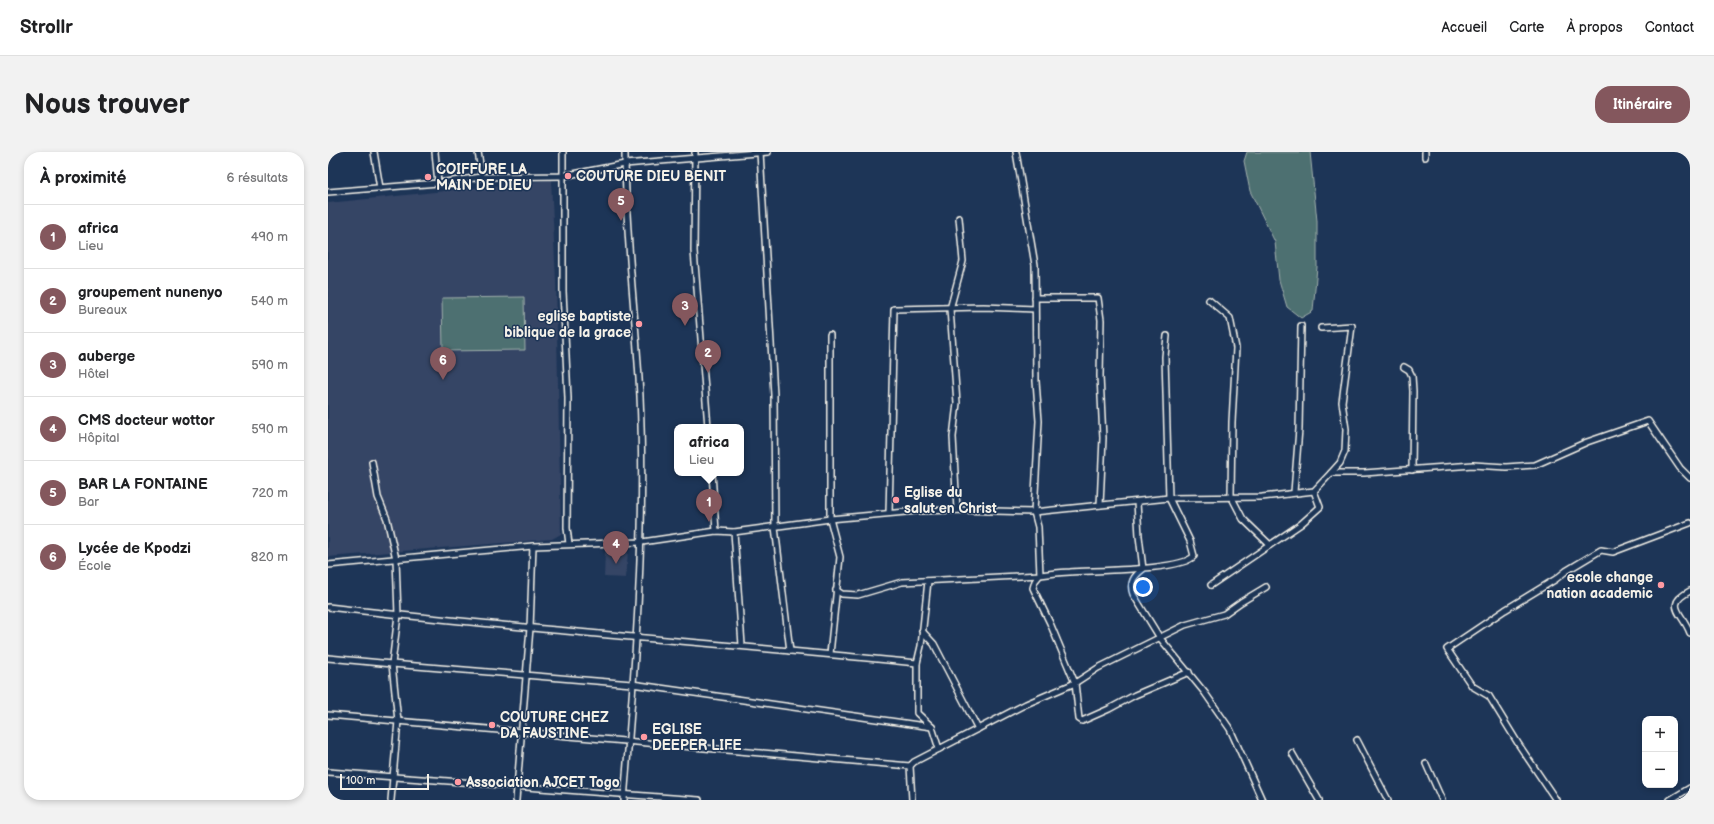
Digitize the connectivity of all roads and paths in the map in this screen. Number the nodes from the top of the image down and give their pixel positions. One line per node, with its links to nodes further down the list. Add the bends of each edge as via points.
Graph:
1 (374, 152): 14 (street)
2 (435, 152): 13 (street)
3 (478, 152): 12 (street)
4 (563, 152): 11 (street)
5 (626, 152): 10 (street)
6 (760, 152): 7 (street); 9 (street); 43 (street, via 774,395)
7 (768, 152)
8 (1016, 152): 17 (street, via 1035,265)
9 (695, 154): 10 (street); 26 (street, via 694,251)
10 (625, 164): 11 (street); 46 (street, via 628,249 640,396)
11 (564, 176): 12 (street); 47 (street, via 563,291 568,398)
12 (482, 177): 13 (street)
13 (438, 184): 14 (street)
14 (380, 188): 15 (street)
15 (328, 192)
16 (959, 218): 19 (street, via 963,261)
17 (1035, 298): 20 (street); 37 (street, via 1098,298 1101,320 1103,438)
18 (1209, 300): 34 (street, via 1230,318 1236,348)
19 (950, 308): 20 (street); 38 (street, via 957,403 953,437); 40 (street, via 894,309)
20 (1035, 308): 39 (street, via 1039,421)
21 (1301, 326): 33 (street)
22 (1321, 328): 29 (street, via 1352,326 1342,402 1346,429 1345,451 1340,463)
23 (830, 335): 41 (street)
24 (1167, 336): 35 (street, via 1164,357)
25 (1404, 367): 28 (street, via 1412,376)
26 (708, 424)
27 (372, 462): 50 (street, via 378,497 387,519)
28 (1412, 470): 29 (street); 31 (street, via 1473,465 1534,465 1648,420 1680,468)
29 (1331, 473): 32 (street)
30 (712, 476): 44 (street)
31 (1690, 478)
32 (1314, 490): 33 (street); 49 (street, via 1320,507)
33 (1294, 492): 34 (street, via 1262,497)
34 (1231, 496): 35 (street); 49 (street, via 1243,519)
35 (1169, 498): 36 (street); 52 (street, via 1190,541 1194,556 1191,560)
36 (1137, 502): 37 (street); 52 (street)
37 (1100, 504): 39 (street)
38 (957, 510): 39 (street); 40 (street)
39 (1034, 512): 53 (street, via 1038,527)
40 (889, 513): 41 (street)
41 (830, 519): 43 (street); 57 (street, via 840,557)
42 (1690, 523): 101 (street, via 1612,552 1601,550 1447,649 1472,686 1489,696)
43 (775, 527): 45 (street); 67 (street)
44 (716, 532): 45 (street); 46 (street)
45 (734, 532): 66 (street)
46 (642, 542): 47 (street); 64 (street)
47 (569, 544): 48 (street)
48 (533, 546): 50 (street); 61 (street)
49 (1270, 546): 55 (street)
50 (396, 559): 51 (street); 60 (street)
51 (328, 565)
52 (1143, 568): 53 (street); 65 (street, via 1131,582 1131,588)
53 (1040, 575): 54 (street); 74 (street, via 1033,588)
54 (928, 580): 57 (street, via 902,582 858,596 842,594); 62 (street)
55 (1211, 585)
56 (1266, 587): 65 (street, via 1224,614 1185,625)
57 (836, 590): 68 (street)
58 (1690, 591): 63 (street, via 1679,597 1676,604)
59 (328, 607): 60 (street)
60 (398, 615): 61 (street); 71 (street)
61 (530, 628): 64 (street); 73 (street)
62 (922, 631): 70 (street); 79 (street, via 934,644)
63 (1690, 633)
64 (636, 638): 66 (street); 75 (street)
65 (1160, 638): 72 (street); 74 (street, via 1098,668)
66 (742, 645): 67 (street)
67 (790, 651): 68 (street)
68 (830, 654): 70 (street)
69 (328, 658): 71 (street)
70 (917, 663): 78 (street, via 917,713)
71 (392, 664): 73 (street); 77 (street)
72 (1189, 672): 74 (street, via 1085,720 1079,719); 97 (street, via 1230,729)
73 (525, 675): 75 (street); 80 (street)
74 (1075, 683): 79 (street, via 1026,704)
75 (632, 684): 78 (street); 82 (street)
76 (328, 715): 77 (street)
77 (398, 721): 80 (street); 88 (street)
78 (932, 727): 83 (street)
79 (978, 729): 83 (street)
80 (520, 731): 82 (street); 89 (street)
81 (1357, 740): 99 (street)
82 (627, 741): 86 (street); 91 (street)
83 (939, 750): 86 (street)
84 (1292, 753): 98 (street)
85 (1426, 764): 100 (street)
86 (910, 766): 96 (street)
87 (328, 772): 88 (street)
88 (393, 777): 89 (street); 92 (street)
89 (517, 785): 91 (street); 93 (street)
90 (1690, 788): 102 (street)
91 (624, 794): 94 (street); 95 (street)
92 (391, 800)
93 (516, 800)
94 (624, 800)
95 (699, 800)
96 (912, 800)
97 (1262, 800)
98 (1319, 800)
99 (1388, 800)
100 (1442, 800)
101 (1556, 800)
102 (1670, 800)

